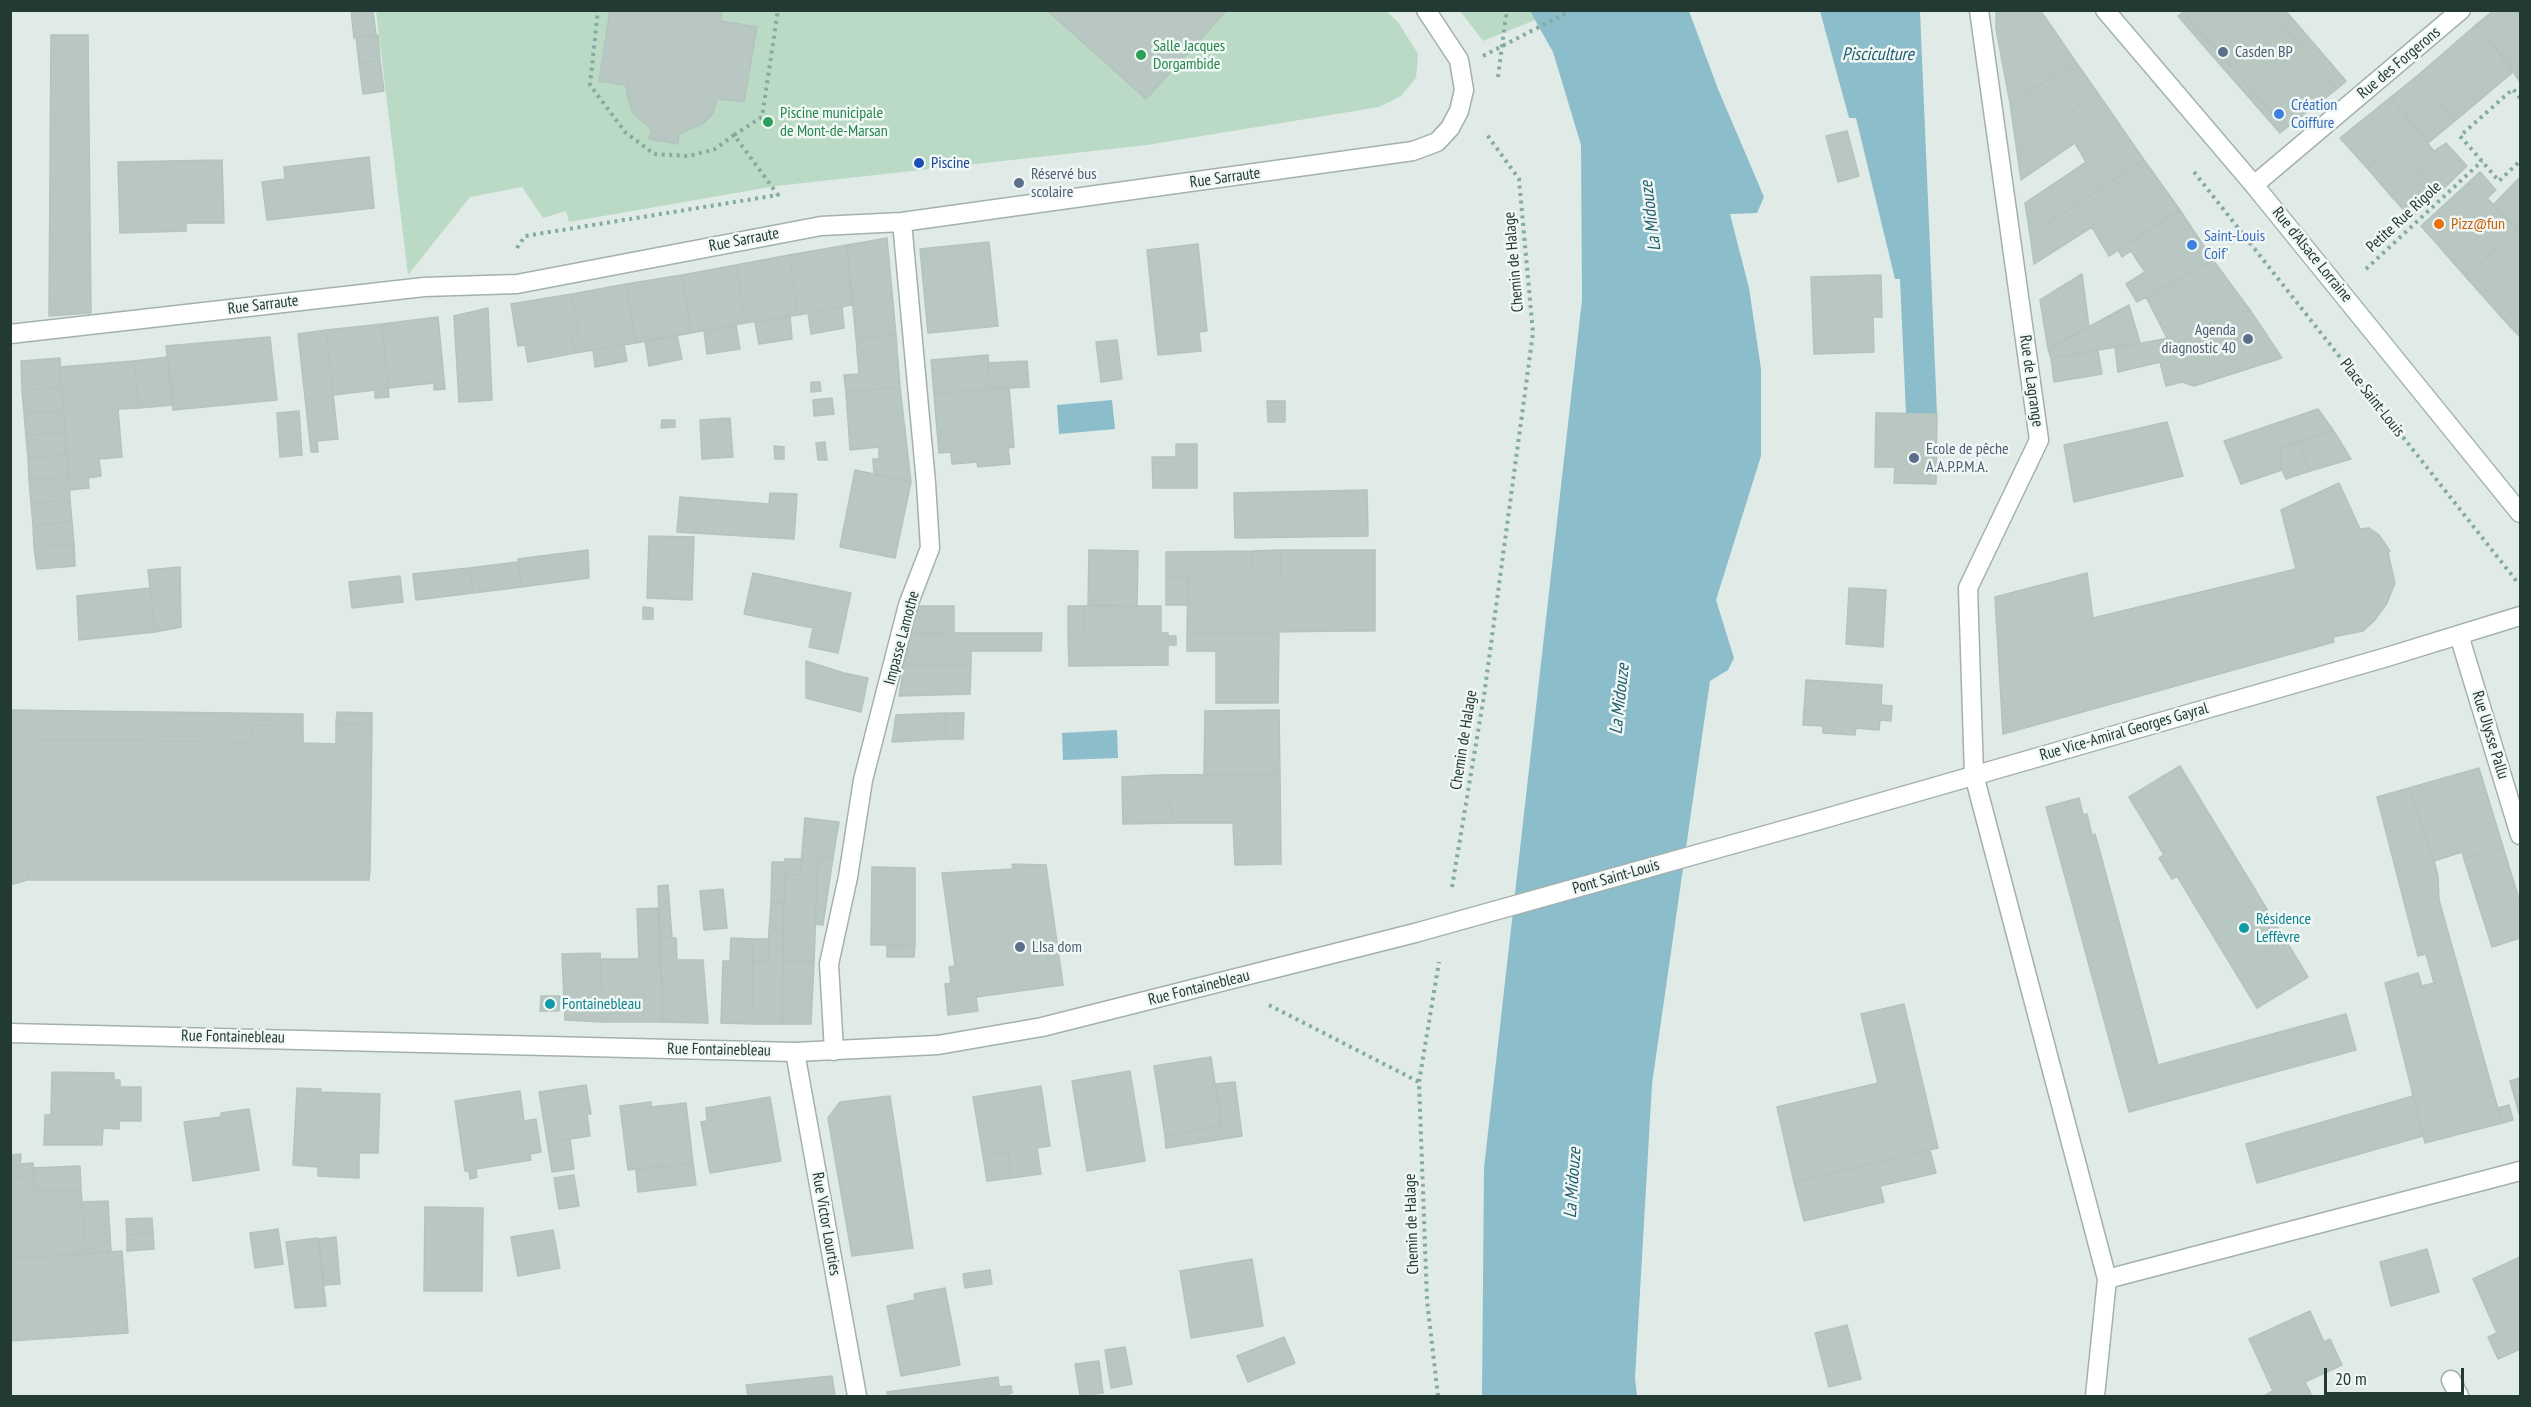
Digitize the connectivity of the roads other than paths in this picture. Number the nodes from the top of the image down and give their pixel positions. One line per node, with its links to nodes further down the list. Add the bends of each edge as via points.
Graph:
1 (1426, 10): 6 (street, Rue Sarraute, via 1459,60 1464,90 1459,111 1437,142 1413,151)
2 (1978, 10): 11 (street, Rue de Lagrange, via 2039,440 1968,588)
3 (2105, 10): 5 (street, Rue d'Alsace Lorraine)
4 (2461, 10): 5 (street, Rue des Forgerons)
5 (2254, 185): 8 (street, Rue d'Alsace Lorraine)
6 (902, 222): 7 (street, Rue Sarraute, via 821,226 517,284 424,286); 16 (street, Impasse Lamothe, via 930,548 908,605 863,780 829,964)
7 (10, 334)
8 (2517, 508)
9 (2520, 616): 10 (street)
10 (2459, 635): 11 (street, Rue Vice-Amiral Georges Gayral); 13 (street, Rue Ulysse Pallu)
11 (1974, 775): 12 (street, Rue Vice-Amiral Georges Gayral); 19 (street, Rue de Lagrange)
12 (1816, 821): 14 (street, Pont Saint-Louis, bridge)
13 (2520, 835)
14 (1415, 933): 16 (street, Rue Fontainebleau, via 1042,1027 938,1045)
15 (10, 1033): 17 (street, Rue Fontainebleau)
16 (834, 1051): 17 (street, Rue Fontainebleau)
17 (795, 1052): 21 (street, Rue Victor Lourties)
18 (2520, 1171): 19 (street)
19 (2107, 1280): 22 (street)
20 (2451, 1380): 23 (street)
21 (857, 1396)
22 (2095, 1396)
23 (2459, 1396)

